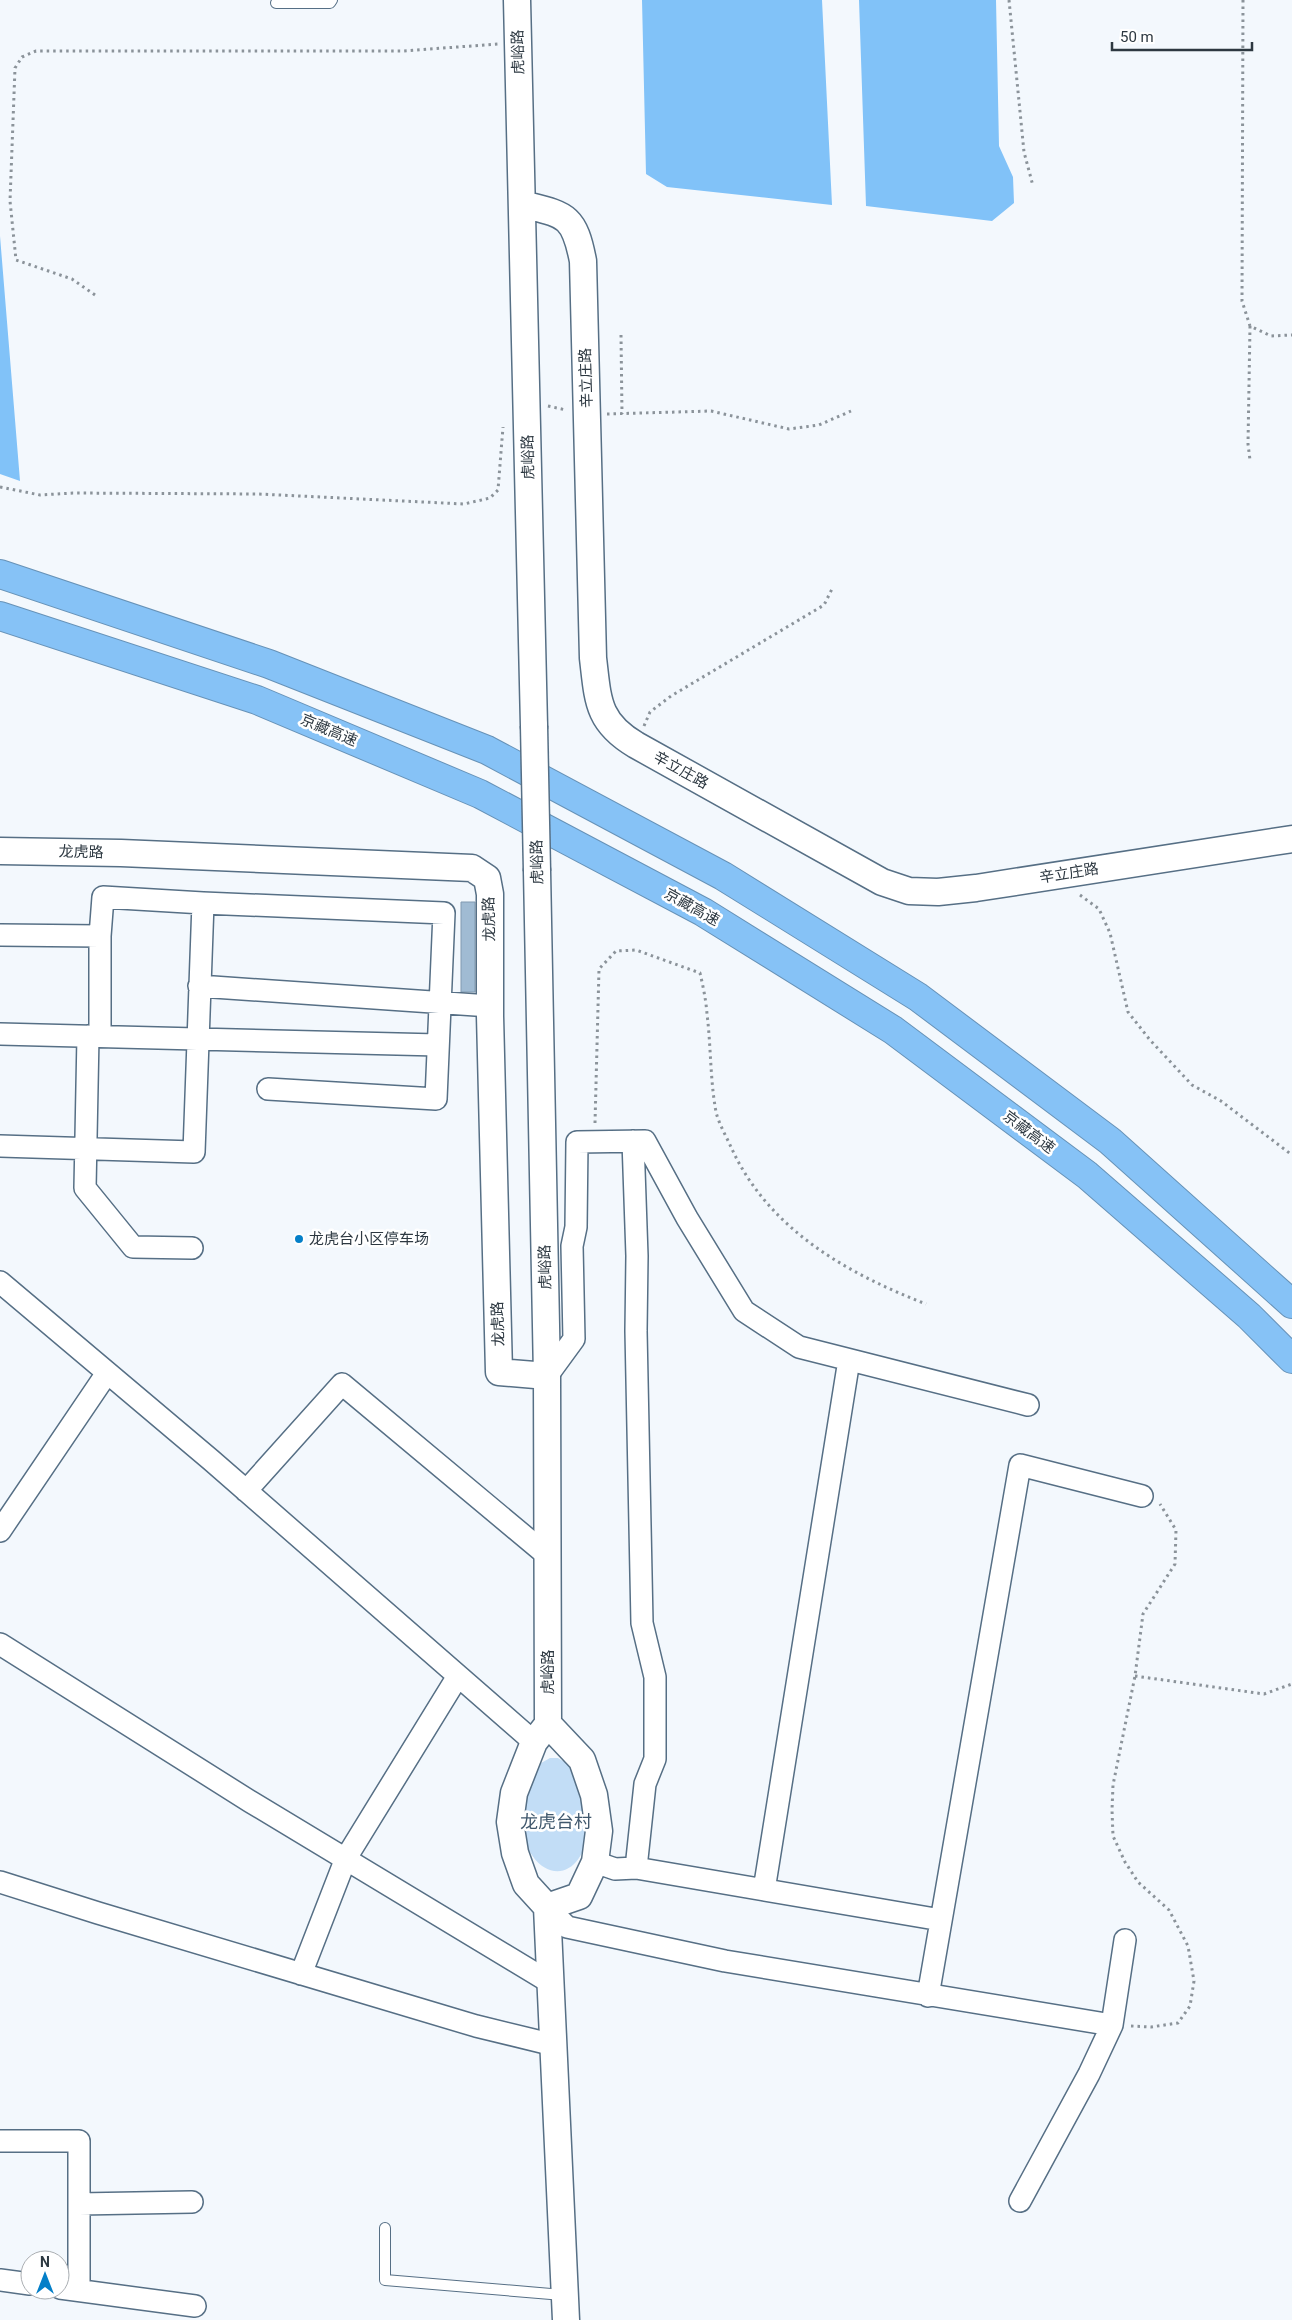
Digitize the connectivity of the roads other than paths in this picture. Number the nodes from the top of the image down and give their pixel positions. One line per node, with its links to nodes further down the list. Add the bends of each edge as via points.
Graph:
1 (332, 0): 3 (lane, via 330,4)
2 (517, 0): 4 (street, 虎峪路)
3 (276, 3)
4 (522, 204): 7 (street, 辛立庄路, via 555,212 569,222 578,236 583,261 593,658 596,690 602,711 612,728 636,745 882,882 909,891 938,892); 29 (street, 虎峪路, bridge)
5 (0, 574): 25 (highway, via 269,664 488,750 723,876 918,997 1103,1136)
6 (0, 616): 26 (highway, 京藏高速, via 257,700 480,794 704,912 893,1030 1087,1175 1249,1316)
7 (1292, 839)
8 (0, 851): 14 (street, 龙虎路, via 121,852 472,868 487,878 490,894)
9 (202, 903): 11 (street, via 103,897); 12 (street); 13 (street, via 444,913)
10 (0, 935): 11 (street)
11 (100, 936): 16 (street)
12 (199, 986): 13 (street); 17 (street)
13 (440, 1003): 14 (street); 18 (street)
14 (490, 1006): 29 (street, 龙虎路, via 499,1372)
15 (0, 1034): 16 (street)
16 (94, 1036): 17 (street); 22 (street)
17 (197, 1039): 18 (street); 22 (street, via 194,1152)
18 (438, 1045): 19 (street, via 436,1099)
19 (268, 1089)
20 (633, 1141): 27 (street, via 646,1141 687,1218 744,1310 799,1347); 29 (street, via 577,1142 576,1227 572,1246 574,1339); 40 (street, via 642,1623 654,1677 655,1759 645,1784)
21 (0, 1146): 22 (street)
22 (85, 1149): 23 (street, via 85,1188 133,1247)
23 (192, 1248)
24 (0, 1282): 28 (street)
25 (1292, 1304)
26 (1292, 1359)
27 (849, 1360): 30 (street); 42 (street)
28 (108, 1373): 31 (street); 33 (street)
29 (547, 1376): 34 (street, 虎峪路)
30 (1028, 1405)
31 (246, 1491): 34 (street, via 342,1384); 36 (street)
32 (1142, 1496): 44 (street, via 1020,1465)
33 (0, 1531)
34 (548, 1556): 37 (street, 虎峪路)
35 (0, 1644): 38 (street)
36 (458, 1676): 37 (street); 38 (street)
37 (541, 1733): 39 (street, via 582,1760 594,1795 599,1831); 43 (street, via 514,1793 510,1822 514,1853 526,1884)
38 (346, 1858): 46 (street); 47 (street)
39 (595, 1862): 40 (street, via 615,1869); 43 (street, via 579,1896)
40 (636, 1868): 42 (street)
41 (0, 1882): 46 (street)
42 (764, 1890): 44 (street)
43 (547, 1907): 47 (street); 48 (street, via 567,1927 725,1961)
44 (941, 1920): 48 (street)
45 (1125, 1940): 49 (street)
46 (301, 1974): 50 (street, via 476,2026)
47 (551, 1983): 50 (street)
48 (928, 1996): 49 (street)
49 (1112, 2025): 52 (street)
50 (554, 2045): 61 (street)
51 (0, 2141): 54 (street, via 79,2141)
52 (1020, 2201)
53 (192, 2202): 54 (street)
54 (79, 2204): 57 (street)
55 (384, 2228): 61 (lane, via 384,2280)
56 (0, 2280): 58 (street)
57 (70, 2280)
58 (20, 2283)
59 (70, 2289): 60 (street)
60 (195, 2306)
61 (565, 2308)

